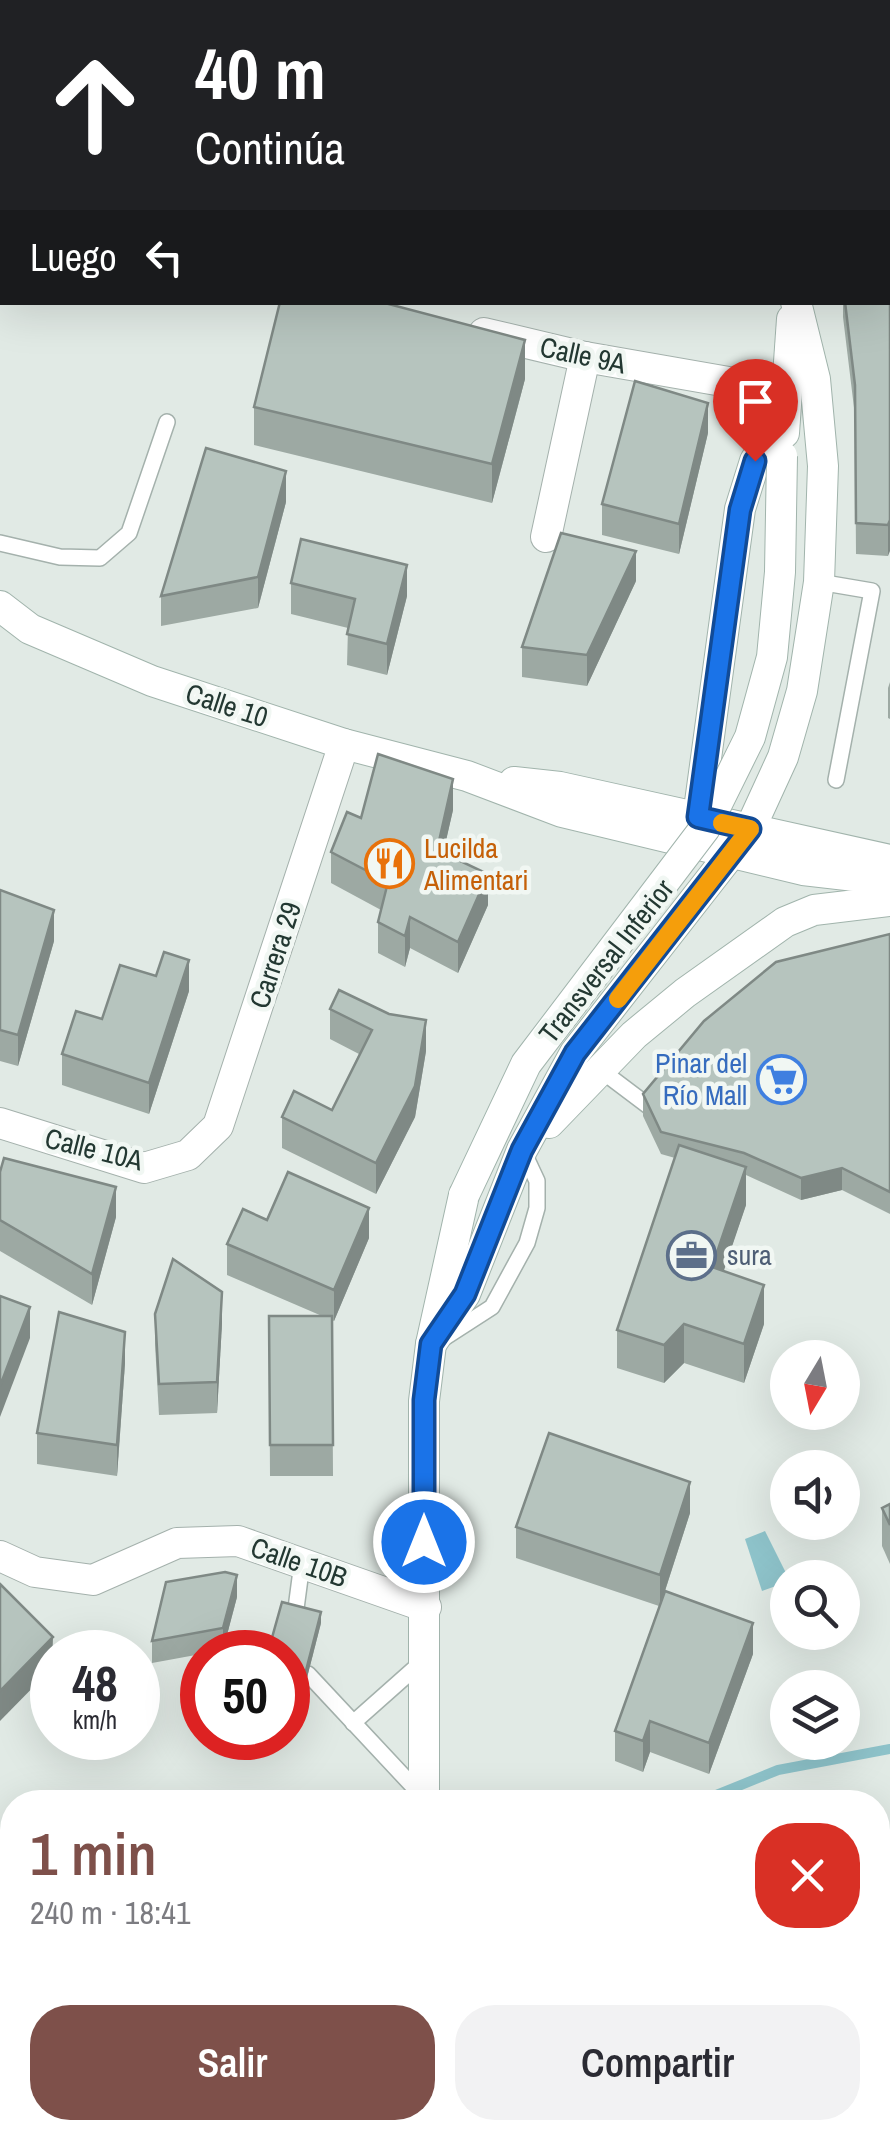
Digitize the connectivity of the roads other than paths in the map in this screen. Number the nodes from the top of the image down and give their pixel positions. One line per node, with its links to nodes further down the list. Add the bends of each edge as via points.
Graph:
1 (795, 305): 5 (main road, Transversal Inferior)
2 (796, 305): 9 (main road, via 815,379 823,466)
3 (456, 326): 4 (main road, Calle 9A)
4 (585, 357): 5 (main road, Calle 9A); 7 (main road)
5 (785, 404): 14 (main road, via 755,461 740,510); 24 (main road, Transversal Inferior, bridge, via 772,657 750,737 705,828 526,1064 464,1195)
6 (168, 422): 8 (lane, via 129,533 100,558)
7 (546, 537)
8 (0, 543)
9 (818, 582): 13 (lane, via 872,591); 15 (main road, via 802,691 783,757)
10 (0, 606): 11 (main road, Calle 10, via 30,629 152,680)
11 (344, 744): 12 (main road, Calle 10); 23 (main road, Carrera 29, via 218,1126)
12 (466, 776): 14 (main road, Calle 10, via 560,786); 15 (main road, Calle 10, via 562,812)
13 (836, 780)
14 (698, 817): 15 (main road, Calle 10)
15 (742, 841): 16 (main road, Calle 10); 17 (main road, Calle 10, via 803,870); 22 (main road, via 575,1053)
16 (890, 860)
17 (890, 880)
18 (890, 901): 19 (main road, via 814,910 785,922 685,992)
19 (598, 1068): 21 (lane); 22 (main road)
20 (0, 1123): 23 (main road, Calle 10A, via 144,1168)
21 (679, 1130)
22 (522, 1150): 24 (main road, via 465,1294)
23 (188, 1155)
24 (431, 1344): 27 (main road, Transversal Inferior, via 424,1400)
25 (0, 1556): 26 (main road, Calle 10B, via 36,1572 93,1580 177,1543 238,1541)
26 (302, 1562): 27 (main road, Calle 10B); 28 (lane)
27 (426, 1607): 29 (main road, Transversal Inferior)
28 (295, 1616)
29 (424, 1660): 31 (lane); 33 (main road, Transversal Inferior)
30 (310, 1676): 31 (lane)
31 (352, 1723): 32 (lane)
32 (414, 1790)
33 (424, 1790)

